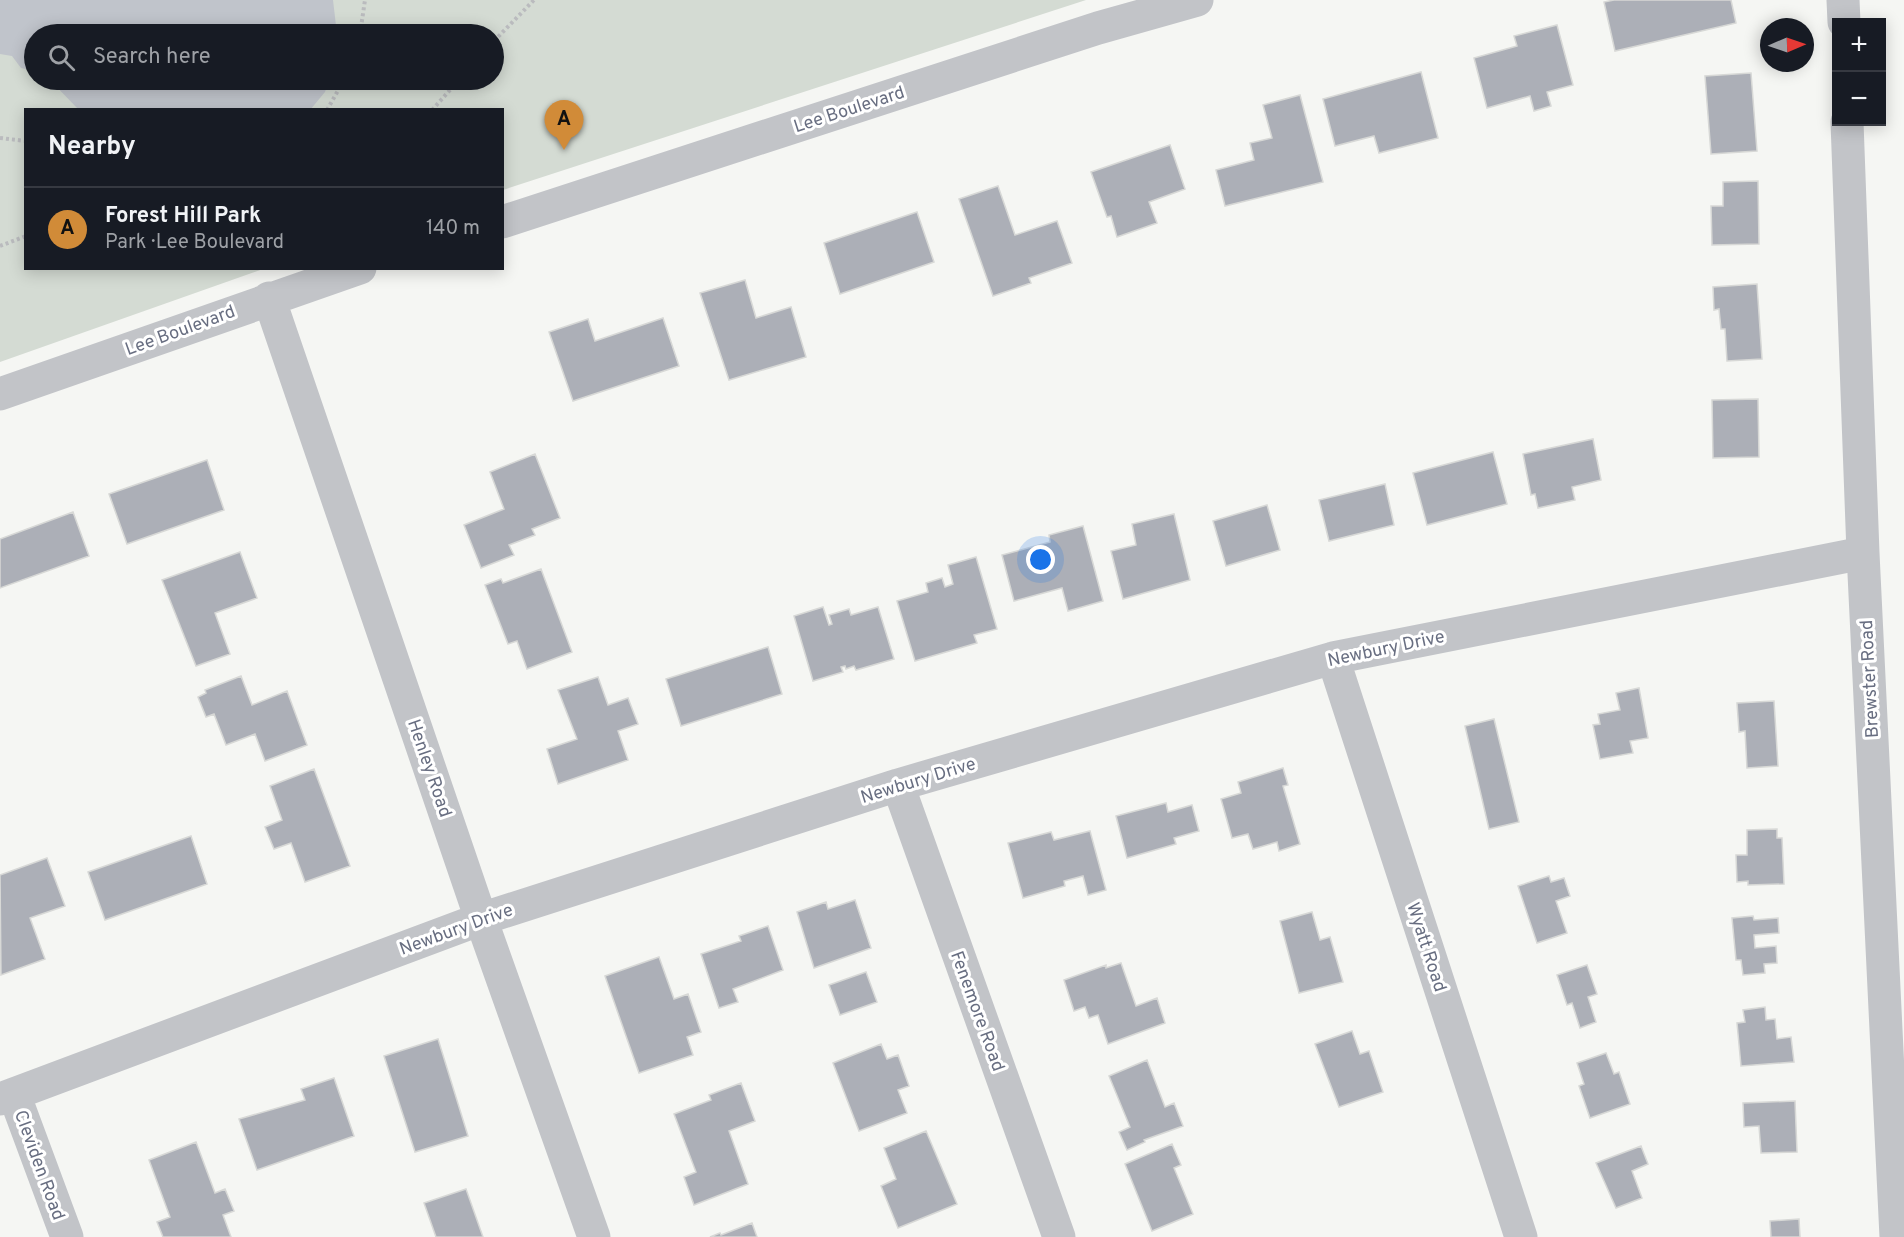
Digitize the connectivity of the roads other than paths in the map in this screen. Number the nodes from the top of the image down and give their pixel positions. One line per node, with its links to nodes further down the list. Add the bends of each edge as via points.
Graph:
1 (1197, 0): 5 (street, Lee Boulevard, via 1098,28)
2 (1843, 0): 3 (street)
3 (1844, 18)
4 (1847, 126): 9 (street, Brewster Road)
5 (504, 221)
6 (354, 270): 7 (street, Lee Boulevard)
7 (269, 298): 8 (street, Lee Boulevard); 12 (street, Henley Road)
8 (0, 394)
9 (1863, 553): 10 (street, Newbury Drive); 18 (street, Brewster Road)
10 (1334, 658): 11 (street, Newbury Drive); 17 (street, Wyatt Road)
11 (898, 785): 12 (street, Newbury Drive); 16 (street, Fenemore Road)
12 (481, 919): 13 (street, Newbury Drive); 15 (street, Henley Road)
13 (7, 1096): 14 (street, Cleviden Road)
14 (67, 1237)
15 (594, 1237)
16 (1059, 1237)
17 (1521, 1237)
18 (1896, 1237)

